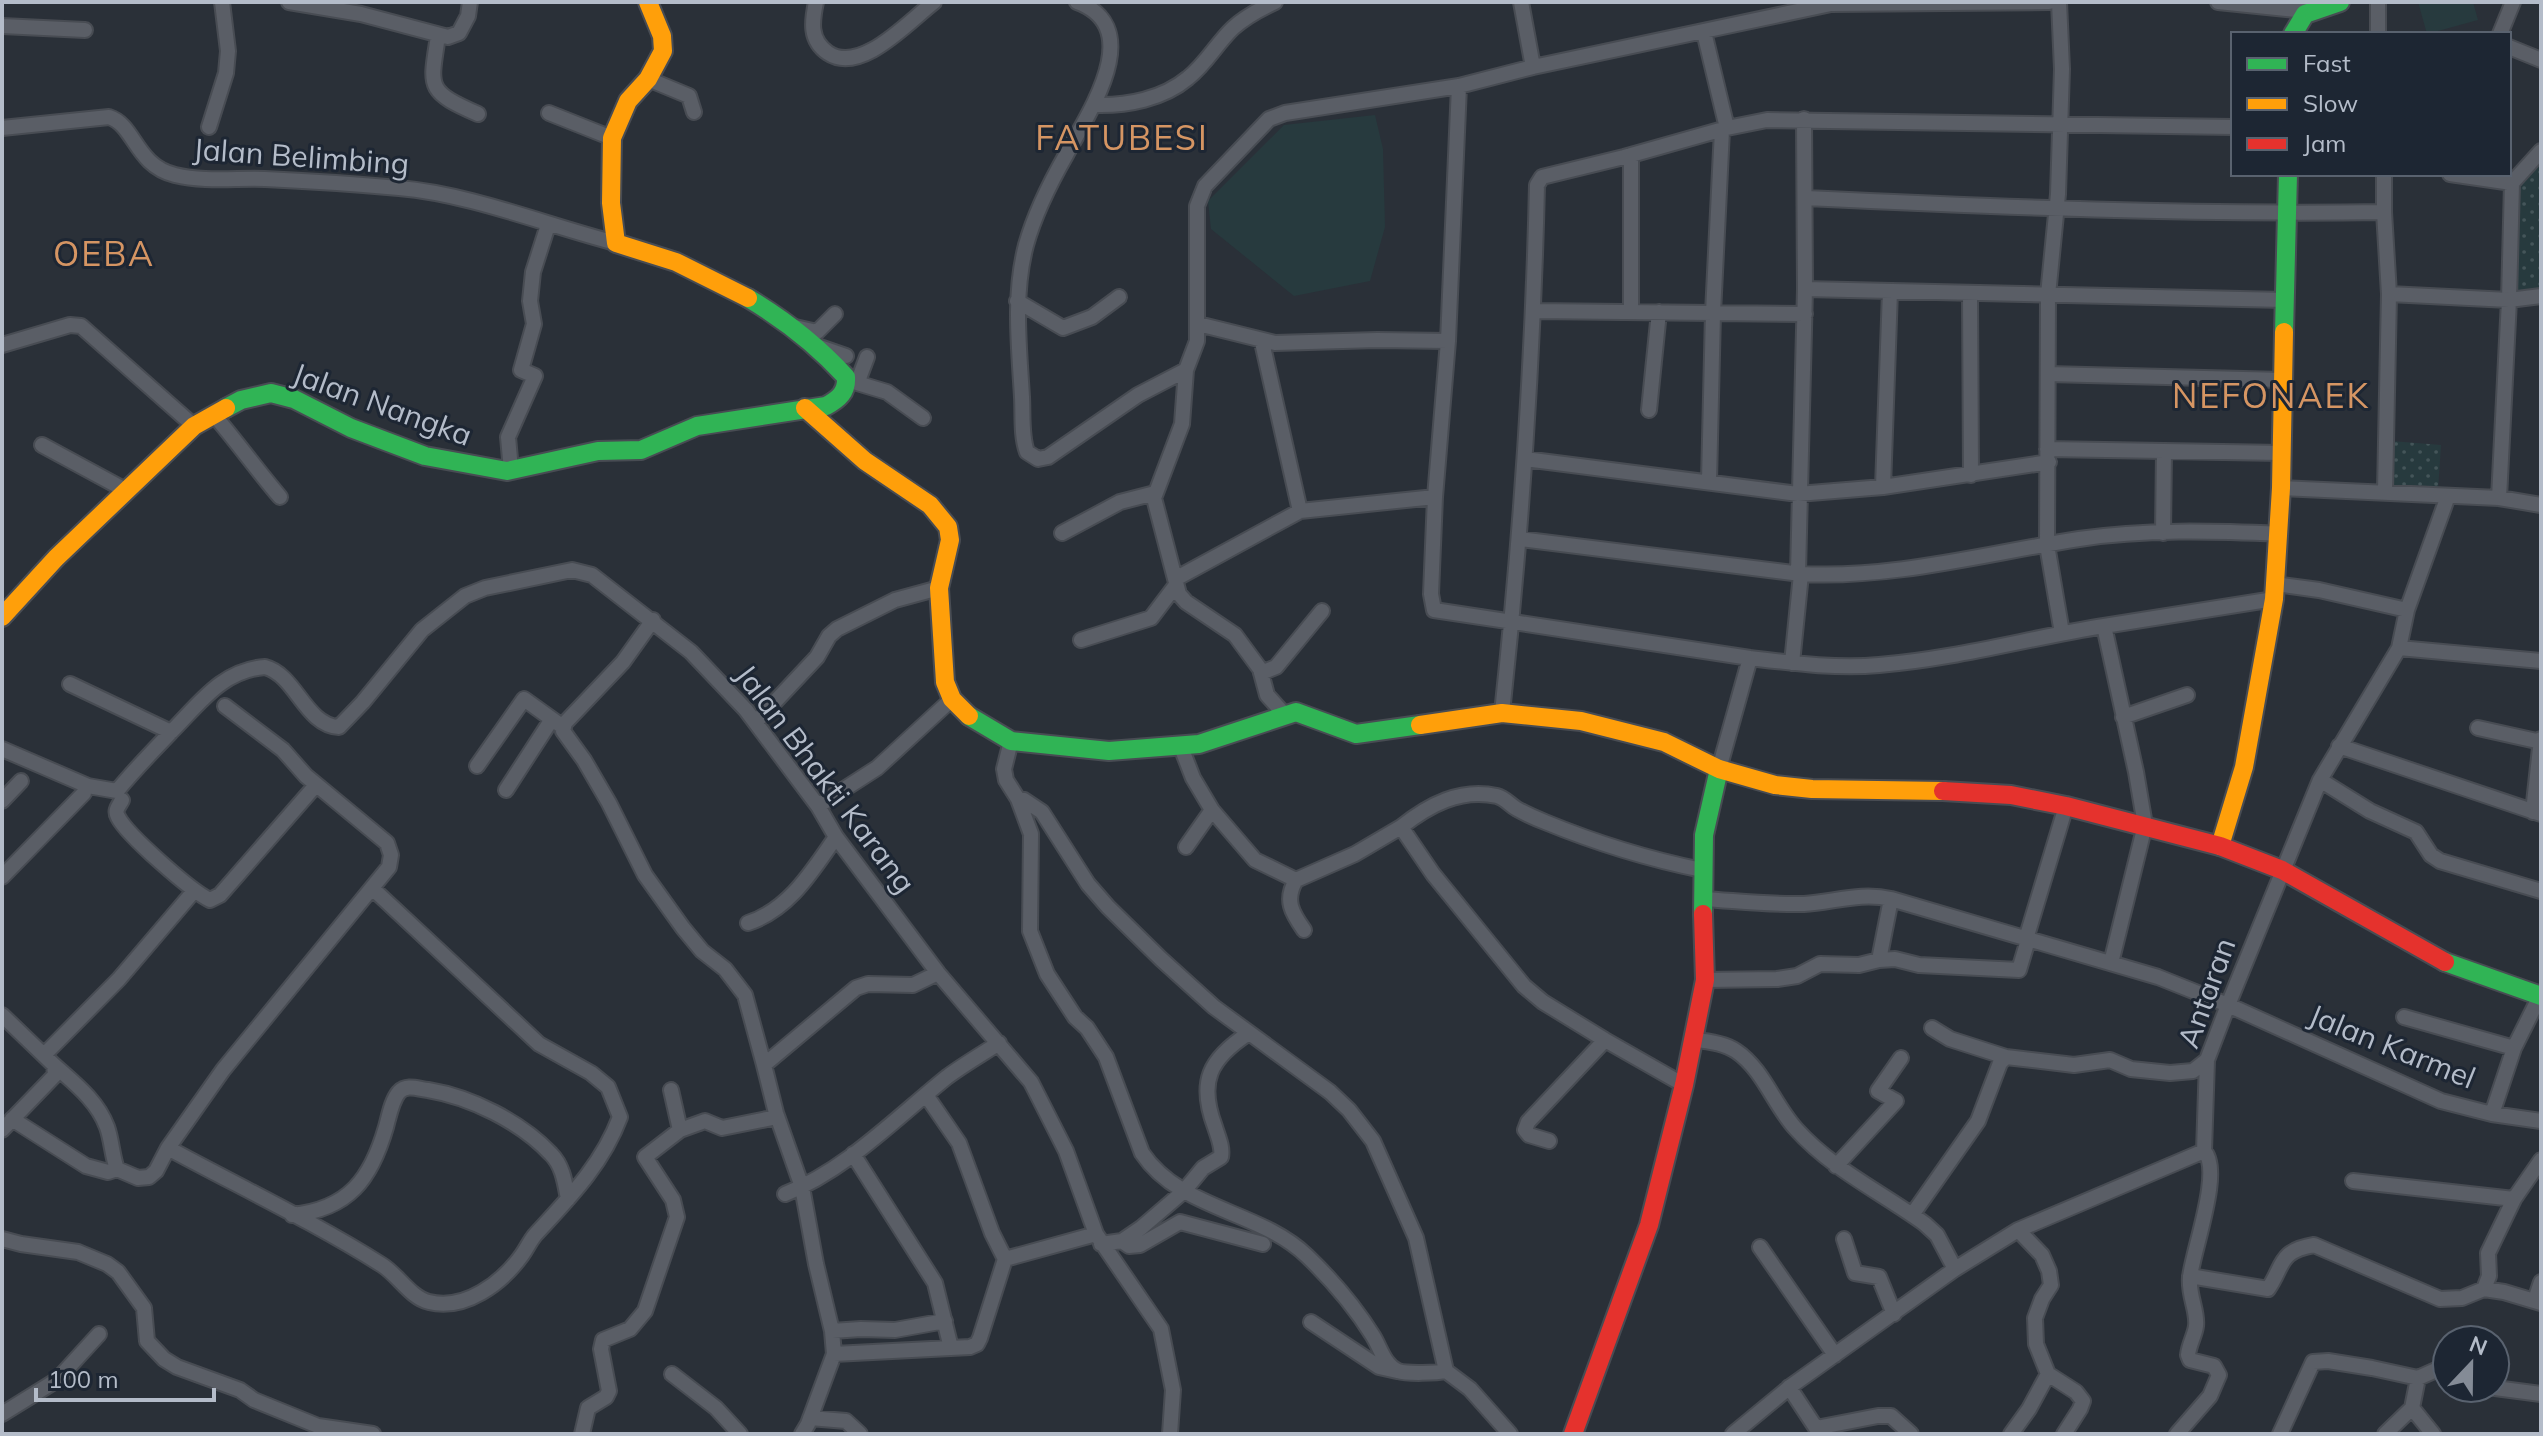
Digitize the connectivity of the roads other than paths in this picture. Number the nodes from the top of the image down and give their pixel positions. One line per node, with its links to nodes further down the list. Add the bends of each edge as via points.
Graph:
1 (222, 2): 36 (street, via 226,73)
2 (289, 2): 24 (street, via 361,14)
3 (470, 2): 24 (street, via 459,33)
4 (648, 2): 28 (street, via 664,45)
5 (816, 2): 6 (street, via 812,28 818,44 848,59 881,45)
6 (934, 2)
7 (1077, 2): 30 (street, via 1092,10 1107,30 1110,53)
8 (1275, 2): 30 (street, via 1234,28 1188,78 1166,92 1123,104)
9 (1521, 2): 27 (street)
10 (2049, 2): 16 (street)
11 (2059, 2): 35 (street)
12 (2218, 2): 17 (street)
13 (2340, 2): 17 (street)
14 (2378, 2): 22 (street)
15 (2513, 2): 23 (street)
16 (1831, 3): 20 (street)
17 (2306, 11): 21 (street)
18 (2, 26): 19 (street)
19 (85, 30)
20 (1704, 32): 27 (street); 39 (street)
21 (2293, 32)
22 (2378, 32)
23 (2501, 32)
24 (438, 36): 33 (street, via 434,85)
25 (2511, 48): 26 (street)
26 (2541, 60)
27 (1533, 67): 29 (street)
28 (648, 79): 31 (street, via 689,96); 40 (street, via 628,101)
29 (1459, 86): 69 (street, via 1269,119 1199,196); 71 (street)
30 (1095, 105): 62 (street, via 1036,215)
31 (694, 112)
32 (549, 113): 40 (street)
33 (478, 114)
34 (1804, 119): 35 (street); 39 (street); 47 (street)
35 (2058, 123): 37 (street); 48 (street)
36 (209, 127)
37 (2231, 127)
38 (2, 128): 51 (street, Jalan Belimbing, via 109,117 123,125 156,167 173,175 416,190)
39 (1725, 129): 42 (street); 66 (street)
40 (612, 138): 52 (street)
41 (2541, 151): 46 (street)
42 (1631, 155): 63 (street, via 1539,180); 64 (street)
43 (2288, 176): 50 (street)
44 (2384, 176): 49 (street)
45 (2464, 176): 46 (street)
46 (2512, 183): 61 (street)
47 (1806, 198): 48 (street); 53 (street)
48 (2057, 209): 50 (street); 57 (street)
49 (2384, 212): 50 (street); 56 (street)
50 (2289, 213): 60 (street)
51 (548, 225): 52 (street, Jalan Belimbing); 91 (street, via 533,272 534,324 521,370 535,376 508,437)
52 (616, 243): 70 (street, via 710,278)
53 (1805, 289): 54 (street); 68 (street)
54 (1890, 291): 55 (street); 94 (street)
55 (1970, 294): 57 (street); 92 (street)
56 (2389, 294): 61 (street); 97 (street)
57 (2048, 295): 60 (street); 78 (street)
58 (2541, 296): 61 (street)
59 (1119, 297): 62 (street, via 1092,317 1063,328)
60 (2285, 300): 79 (street)
61 (2509, 300): 103 (street)
62 (1017, 301): 77 (street, via 1025,447 1038,459)
63 (1534, 311): 64 (street); 90 (street)
64 (1631, 312): 65 (street)
65 (1659, 312): 66 (street); 82 (street)
66 (1713, 313): 68 (street); 93 (street)
67 (835, 314): 70 (street, via 817,332)
68 (1805, 314): 99 (street)
69 (1198, 324): 72 (street); 77 (street)
70 (795, 327): 74 (street)
71 (1448, 341): 72 (street); 102 (street)
72 (1262, 342): 105 (street)
73 (2, 345): 85 (street, via 81,326)
74 (819, 347): 75 (street); 80 (street)
75 (846, 356)
76 (867, 357): 80 (street)
77 (1186, 370): 98 (street, via 1182,424)
78 (2048, 374): 79 (street); 89 (street)
79 (2283, 380): 88 (street)
80 (852, 381): 81 (street, Jalan Nangka, via 839,399); 84 (street, via 887,392)
81 (805, 408): 91 (street, Jalan Nangka, via 697,426 641,450 598,451); 113 (street, via 865,461 943,518 950,540)
82 (1649, 410)
83 (214, 415): 85 (street, Jalan Nangka); 91 (street, Jalan Nangka, via 241,400 271,393 425,456 473,468); 101 (street)
84 (923, 418)
85 (194, 426): 96 (street, Jalan Nangka)
86 (42, 445): 96 (street)
87 (2164, 452): 88 (street); 89 (street); 107 (street)
88 (2282, 453): 95 (street)
89 (2048, 456): 92 (street); 110 (street)
90 (1525, 459): 93 (street); 109 (street)
91 (511, 470)
92 (1971, 475): 94 (street)
93 (1709, 481): 99 (street)
94 (1883, 487): 99 (street)
95 (2281, 488): 97 (street); 108 (street)
96 (127, 491): 117 (street, Jalan Nangka)
97 (2385, 491): 100 (street)
98 (1155, 493): 106 (street, via 1120,502); 112 (street)
99 (1798, 494): 111 (street)
100 (2448, 496): 103 (street); 115 (street, Antaran)
101 (280, 497)
102 (1435, 497): 105 (street); 119 (street, via 1434,610)
103 (2499, 498): 104 (street)
104 (2541, 505)
105 (1300, 511): 112 (street)
106 (1062, 533)
107 (2163, 533): 108 (street); 110 (street)
108 (2280, 534): 114 (street)
109 (1520, 539): 111 (street); 119 (street)
110 (2047, 545): 111 (street, via 1860,573); 121 (street)
111 (1800, 574): 126 (street)
112 (1177, 582): 122 (street, via 1151,618); 127 (street, via 1186,602 1235,635)
113 (939, 588): 130 (street, via 945,682); 135 (street, via 895,600 837,629)
114 (2275, 592): 115 (street, via 2319,590); 120 (street); 161 (street, via 2244,767)
115 (2407, 610): 123 (street, Antaran)
116 (1322, 611): 127 (street, via 1276,667)
117 (2, 617)
118 (653, 620): 135 (street, Jalan Bhakti Karang, via 691,652); 136 (street, via 623,662); 138 (street, Jalan Bhakti Karang, via 583,571 485,588 450,606 422,630 339,727 326,724 280,674 265,667 212,688)
119 (1511, 622): 124 (street); 132 (street)
120 (2104, 626): 121 (street); 134 (street)
121 (2062, 633): 126 (street, via 1916,661)
122 (1081, 640)
123 (2399, 648): 125 (street); 141 (street, Antaran)
124 (1750, 658): 126 (street); 145 (street)
125 (2541, 661)
126 (1792, 663)
127 (1261, 673): 133 (street, via 1267,695)
128 (70, 684): 138 (street)
129 (2187, 695): 134 (street)
130 (952, 699): 140 (street, via 975,722); 154 (street, via 877,768)
131 (225, 706): 148 (street, via 283,750)
132 (1502, 713): 133 (street, via 1356,734 1334,729 1309,714); 145 (street, via 1581,721 1632,733)
133 (1284, 714): 142 (street)
134 (2123, 717): 158 (street)
135 (756, 722): 154 (street, Jalan Bhakti Karang)
136 (558, 723): 144 (street, via 524,699); 149 (street); 193 (street, via 609,803 645,875 702,951 745,995)
137 (2478, 728): 139 (street)
138 (171, 732): 143 (street, Jalan Bhakti Karang, via 117,791 88,786)
139 (2541, 740): 157 (street)
140 (1011, 741): 142 (street, via 1109,751); 151 (street, via 1004,769)
141 (2339, 746): 146 (street, Antaran); 157 (street)
142 (1181, 747): 156 (street)
143 (2, 749)
144 (477, 766)
145 (1719, 769): 155 (street, via 1812,789 1959,791); 163 (street)
146 (2320, 780): 164 (street, Antaran); 169 (street, via 2416,832 2440,861)
147 (21, 781): 153 (street)
148 (316, 785): 167 (street, via 387,843 389,867); 168 (street, via 220,895 210,900)
149 (506, 790)
150 (84, 793): 165 (street)
151 (1018, 799): 184 (street, via 1042,812 1108,907); 211 (street, via 1031,834 1028,908 1037,953 1106,1057 1142,1153)
152 (122, 800): 168 (street, via 117,816)
153 (2, 801)
154 (818, 806): 160 (street, Jalan Bhakti Karang)
155 (2066, 806): 158 (street); 174 (street)
156 (1212, 810): 162 (street); 166 (street, via 1255,860)
157 (2537, 813)
158 (2145, 825): 161 (street); 176 (street)
159 (1401, 827): 163 (street, via 1438,802 1499,796 1527,815 1578,836); 166 (street); 185 (street, via 1524,986)
160 (836, 837): 172 (street, via 795,893); 177 (street, Jalan Bhakti Karang)
161 (2220, 846): 164 (street)
162 (1186, 847)
163 (1702, 870): 170 (street)
164 (2282, 870): 179 (street, via 2450,965); 180 (street, Antaran)
165 (2, 877)
166 (1296, 880): 173 (street, via 1289,899)
167 (372, 888): 203 (street, via 223,1070); 213 (street, via 539,1044 608,1087 620,1117 600,1159)
168 (194, 891): 191 (street)
169 (2541, 891)
170 (1703, 899): 171 (street, Jalan Karmel, via 1774,905 1861,896); 178 (street)
171 (1891, 899): 174 (street, Jalan Karmel); 175 (street)
172 (748, 923)
173 (1304, 930)
174 (2027, 940): 175 (street, via 2019,970); 176 (street, Jalan Karmel)
175 (1879, 960): 178 (street, via 1820,964 1777,979)
176 (2111, 963): 180 (street, Jalan Karmel)
177 (938, 973): 187 (street, Jalan Bhakti Karang); 193 (street, via 921,983 856,988)
178 (1705, 980): 186 (street)
179 (2540, 996): 188 (street)
180 (2228, 1005): 192 (street, Antaran); 197 (street, Jalan Karmel, via 2441,1101)
181 (2, 1015): 191 (street)
182 (2404, 1017): 188 (street)
183 (1932, 1028): 189 (street)
184 (1249, 1033): 211 (street, via 1220,1057 1208,1076 1208,1103 1222,1154); 239 (street, via 1330,1092 1373,1141 1416,1238)
185 (1605, 1040): 194 (street); 202 (street, via 1528,1122 1529,1135)
186 (1694, 1040): 194 (street); 207 (street, via 1737,1051 1794,1127)
187 (999, 1043): 196 (street); 219 (street, Jalan Bhakti Karang, via 1045,1106)
188 (2514, 1048): 197 (street)
189 (2006, 1057): 192 (street, via 2074,1065 2110,1060 2159,1073 2193,1071); 216 (street, via 1972,1132)
190 (1901, 1058): 207 (street, via 1878,1091 1896,1101)
191 (49, 1060): 200 (street, via 55,1075); 208 (street, via 102,1116)
192 (2207, 1060): 204 (street, Antaran)
193 (764, 1065): 198 (street)
194 (1684, 1085): 257 (street, via 1649,1225)
195 (671, 1090): 201 (street)
196 (926, 1095): 205 (street); 224 (street, via 959,1143)
197 (2492, 1114): 199 (street, Jalan Karmel)
198 (777, 1117): 201 (street, via 722,1128 705,1121); 210 (street)
199 (2541, 1121)
200 (7, 1125): 208 (street, via 86,1166)
201 (680, 1130): 251 (street, via 645,1157 673,1200 677,1217 645,1311 630,1329 603,1340 609,1391 588,1408)
202 (1549, 1141)
203 (168, 1148): 208 (street, via 149,1177); 215 (street)
204 (2204, 1151): 217 (street); 226 (street, Antaran, via 2211,1164 2208,1195)
205 (853, 1154): 210 (street); 231 (street, via 935,1283)
206 (2541, 1160): 214 (street)
207 (1836, 1166): 216 (street)
208 (117, 1169)
209 (2353, 1181): 214 (street)
210 (802, 1187): 212 (street); 233 (street)
211 (1184, 1191): 221 (street); 238 (street, via 1271,1231 1306,1254)
212 (785, 1194)
213 (568, 1199): 215 (street, via 500,1278 458,1304 427,1302 384,1266); 215 (street, via 559,1165 527,1133 452,1094 409,1087 393,1104 380,1148 362,1182 316,1213)
214 (2514, 1199): 228 (street, via 2488,1253)
215 (291, 1215)
216 (1912, 1215): 225 (street, via 1937,1235)
217 (2018, 1230): 225 (street); 242 (street, via 2042,1255 2049,1271 2051,1285 2035,1318 2036,1344)
218 (2, 1239): 250 (street, via 78,1252 118,1272 144,1308 147,1341 177,1367 318,1426)
219 (1099, 1239): 221 (street); 224 (street); 255 (street, Jalan Bhakti Karang, via 1161,1329 1173,1390)
220 (1844, 1239): 230 (street, via 1855,1273 1879,1277)
221 (1122, 1241): 222 (street, via 1140,1245 1180,1222)
222 (1263, 1244)
223 (1760, 1247): 237 (street)
224 (1005, 1259): 235 (street, via 977,1344)
225 (1955, 1269): 230 (street)
226 (2190, 1276): 228 (street, via 2268,1289 2286,1256 2314,1245 2440,1299); 262 (street, Antaran, via 2196,1328 2188,1355 2214,1366 2219,1375 2210,1396)
227 (2541, 1282): 229 (street)
228 (2484, 1289): 229 (street)
229 (2538, 1302)
230 (1894, 1314): 237 (street)
231 (945, 1321): 233 (street, via 895,1330); 235 (street)
232 (1311, 1322): 238 (street, via 1379,1367)
233 (832, 1331): 236 (street)
234 (99, 1334): 248 (street, via 57,1380)
235 (951, 1348): 236 (street)
236 (834, 1354): 249 (street)
237 (1835, 1355): 244 (street)
238 (1398, 1371): 239 (street)
239 (1446, 1371): 256 (street, via 1470,1389)
240 (2431, 1372): 243 (street)
241 (672, 1374): 252 (street)
242 (2048, 1374): 260 (street); 261 (street, via 2083,1401)
243 (2418, 1378): 247 (street); 263 (street, via 2313,1362)
244 (1789, 1387): 258 (street); 259 (street, via 1816,1428 1891,1416)
245 (2511, 1390): 246 (street)
246 (2541, 1394)
247 (2412, 1408): 264 (street); 265 (street)
248 (2, 1414)
249 (810, 1418): 253 (street); 254 (street, via 846,1421)
250 (373, 1434)
251 (582, 1434)
252 (740, 1434)
253 (802, 1434)
254 (860, 1434)
255 (1170, 1434)
256 (1510, 1434)
257 (1573, 1434)
258 (1733, 1434)
259 (1911, 1434)
260 (2011, 1434)
261 (2064, 1434)
262 (2177, 1434)
263 (2280, 1434)
264 (2385, 1434)
265 (2433, 1434)

